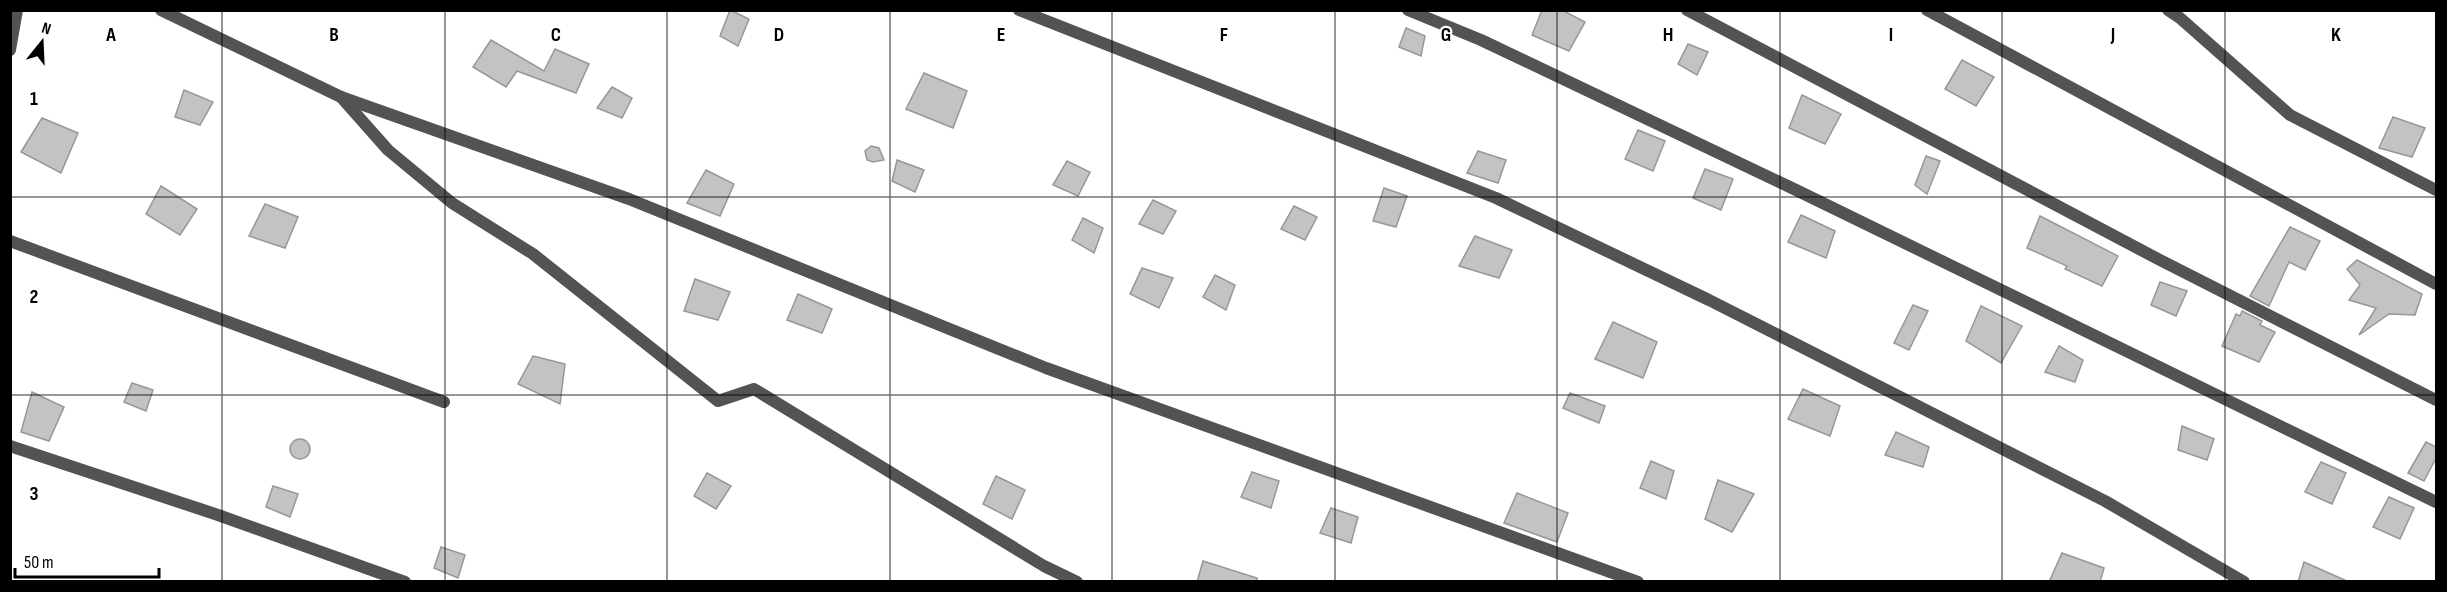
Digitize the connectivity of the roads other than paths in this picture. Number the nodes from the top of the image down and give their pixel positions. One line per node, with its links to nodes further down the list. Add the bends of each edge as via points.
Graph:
1 (17, 10): 9 (street)
2 (161, 10): 10 (street)
3 (1019, 10): 21 (street, via 1496,198 1709,300 2105,501)
4 (1408, 10): 17 (street, via 1481,40)
5 (1687, 10): 14 (street, via 2160,260)
6 (1927, 10): 13 (street)
7 (2168, 10): 8 (street)
8 (2178, 14): 11 (street, via 2290,115)
9 (10, 50)
10 (341, 97): 19 (street, via 388,150 452,203 534,254 718,401 754,389 1034,560); 20 (street, via 629,199 1046,368)
11 (2436, 190)
12 (10, 241): 15 (street)
13 (2436, 284)
14 (2436, 400)
15 (444, 402)
16 (10, 446): 18 (street)
17 (2436, 502)
18 (405, 582)
19 (1077, 582)
20 (1638, 582)
21 (2244, 582)

